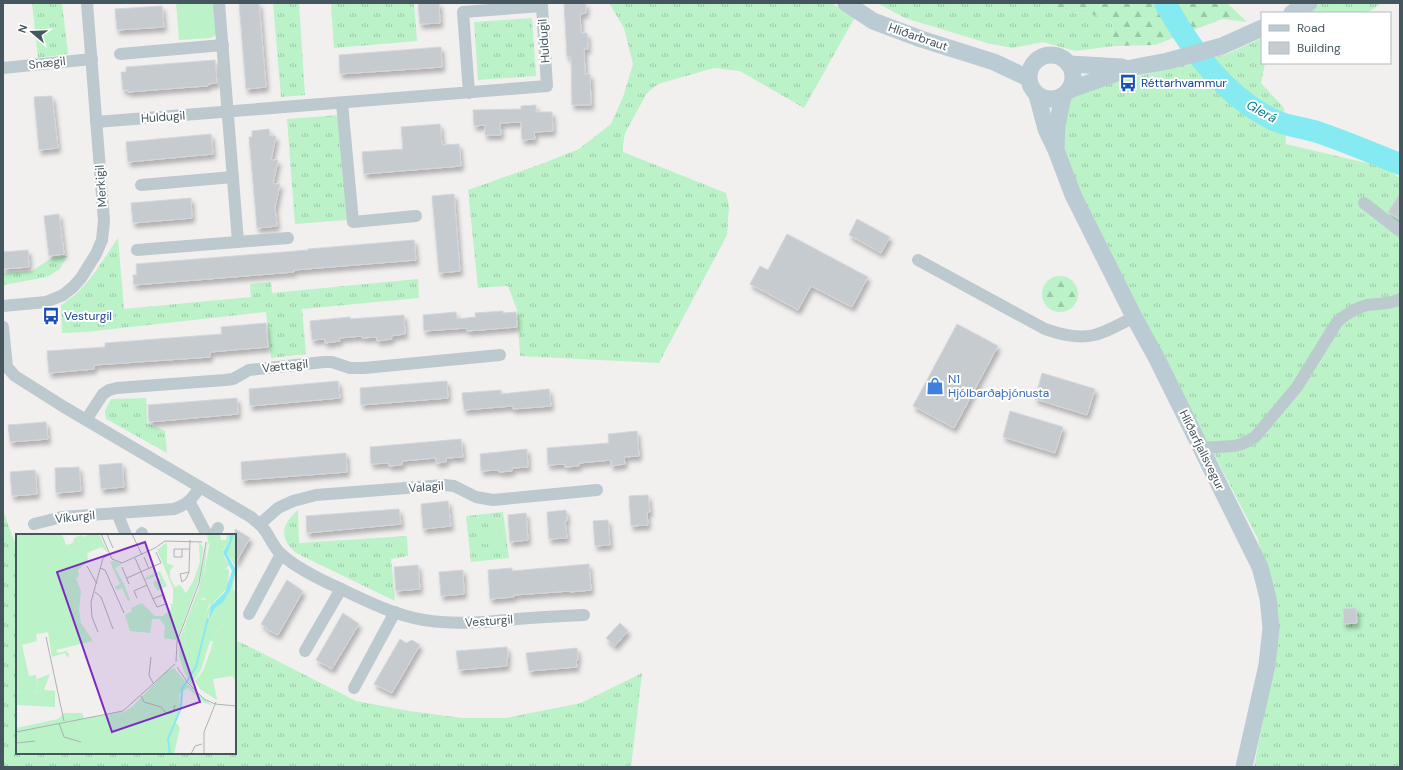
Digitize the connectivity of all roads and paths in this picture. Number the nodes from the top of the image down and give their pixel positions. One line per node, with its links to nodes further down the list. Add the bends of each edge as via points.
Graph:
1 (87, 3): 9 (street, Merkigil)
2 (219, 3): 7 (street)
3 (846, 3): 13 (main road, Hlíðarbraut, via 873,21 921,39 994,62)
4 (1309, 3): 5 (main road)
5 (1294, 12)
6 (1261, 28): 12 (main road, Hlíðarbraut, via 1222,46)
7 (223, 45): 8 (street); 18 (street)
8 (120, 54)
9 (92, 59): 11 (street, Snægil); 19 (street, Merkigil)
10 (1069, 64): 12 (main road, Hlíðarbraut); 13 (main road, Hlíðarbraut, via 1058,56 1045,56 1039,58); 15 (main road, via 1073,77)
11 (3, 68)
12 (1131, 68): 15 (main road, Hlíðarbraut)
13 (1031, 70): 16 (main road, via 1032,90)
14 (470, 93): 14 (street, Huldugil, via 547,86 542,6 463,12); 17 (street, Huldugil)
15 (1066, 93): 16 (main road, Hlíðarbraut, via 1050,100); 20 (main road, Hlíðarfjallsvegur, via 1057,126)
16 (1037, 95): 20 (main road, Hlíðarfjallsvegur, via 1046,129)
17 (342, 103): 18 (street, Huldugil); 24 (street, via 353,222)
18 (229, 112): 19 (street, Huldugil); 21 (street)
19 (96, 122): 31 (street, Merkigil, via 104,221 102,240 96,254 81,278 63,295 46,302)
20 (1056, 150): 32 (main road, Hlíðarfjallsvegur, via 1073,194)
21 (233, 177): 22 (street); 27 (street)
22 (141, 185)
23 (1364, 202): 25 (street)
24 (416, 216)
25 (1400, 231)
26 (288, 238): 27 (street)
27 (238, 242): 28 (street)
28 (137, 250)
29 (918, 260): 32 (street, via 1045,329 1058,333 1084,337 1095,335)
30 (1400, 299): 37 (street, via 1391,303 1359,307 1337,322 1296,387 1255,437 1234,446)
31 (3, 306)
32 (1134, 317): 37 (main road, Hlíðarfjallsvegur)
33 (3, 327): 35 (street, Vesturgil)
34 (500, 355): 36 (street, Vættagil, via 364,368 350,368 324,362 249,370 233,379 117,388 103,394)
35 (5, 372): 36 (street, Vesturgil)
36 (86, 420): 38 (street, Vesturgil)
37 (1201, 448): 53 (main road, Hlíðarfjallsvegur, via 1260,567 1268,598 1271,628 1267,664)
38 (200, 487): 40 (street, Víkurgil); 43 (street, Vesturgil)
39 (597, 490): 43 (street, Valagil, via 503,500 484,499 454,486 444,485 316,495 278,508)
40 (189, 501): 41 (street, Víkurgil, via 174,509); 45 (street)
41 (116, 513): 42 (street, Víkurgil, via 62,517); 44 (street)
42 (34, 524)
43 (260, 524): 46 (street, Vesturgil)
44 (126, 534)
45 (206, 534)
46 (281, 554): 47 (street, Vesturgil, via 301,568); 49 (street)
47 (341, 589): 48 (street, Vesturgil); 51 (street)
48 (395, 612): 50 (street, Vesturgil, via 422,620 448,623); 52 (street)
49 (249, 614)
50 (584, 615)
51 (305, 651)
52 (354, 688)
53 (1244, 767)

